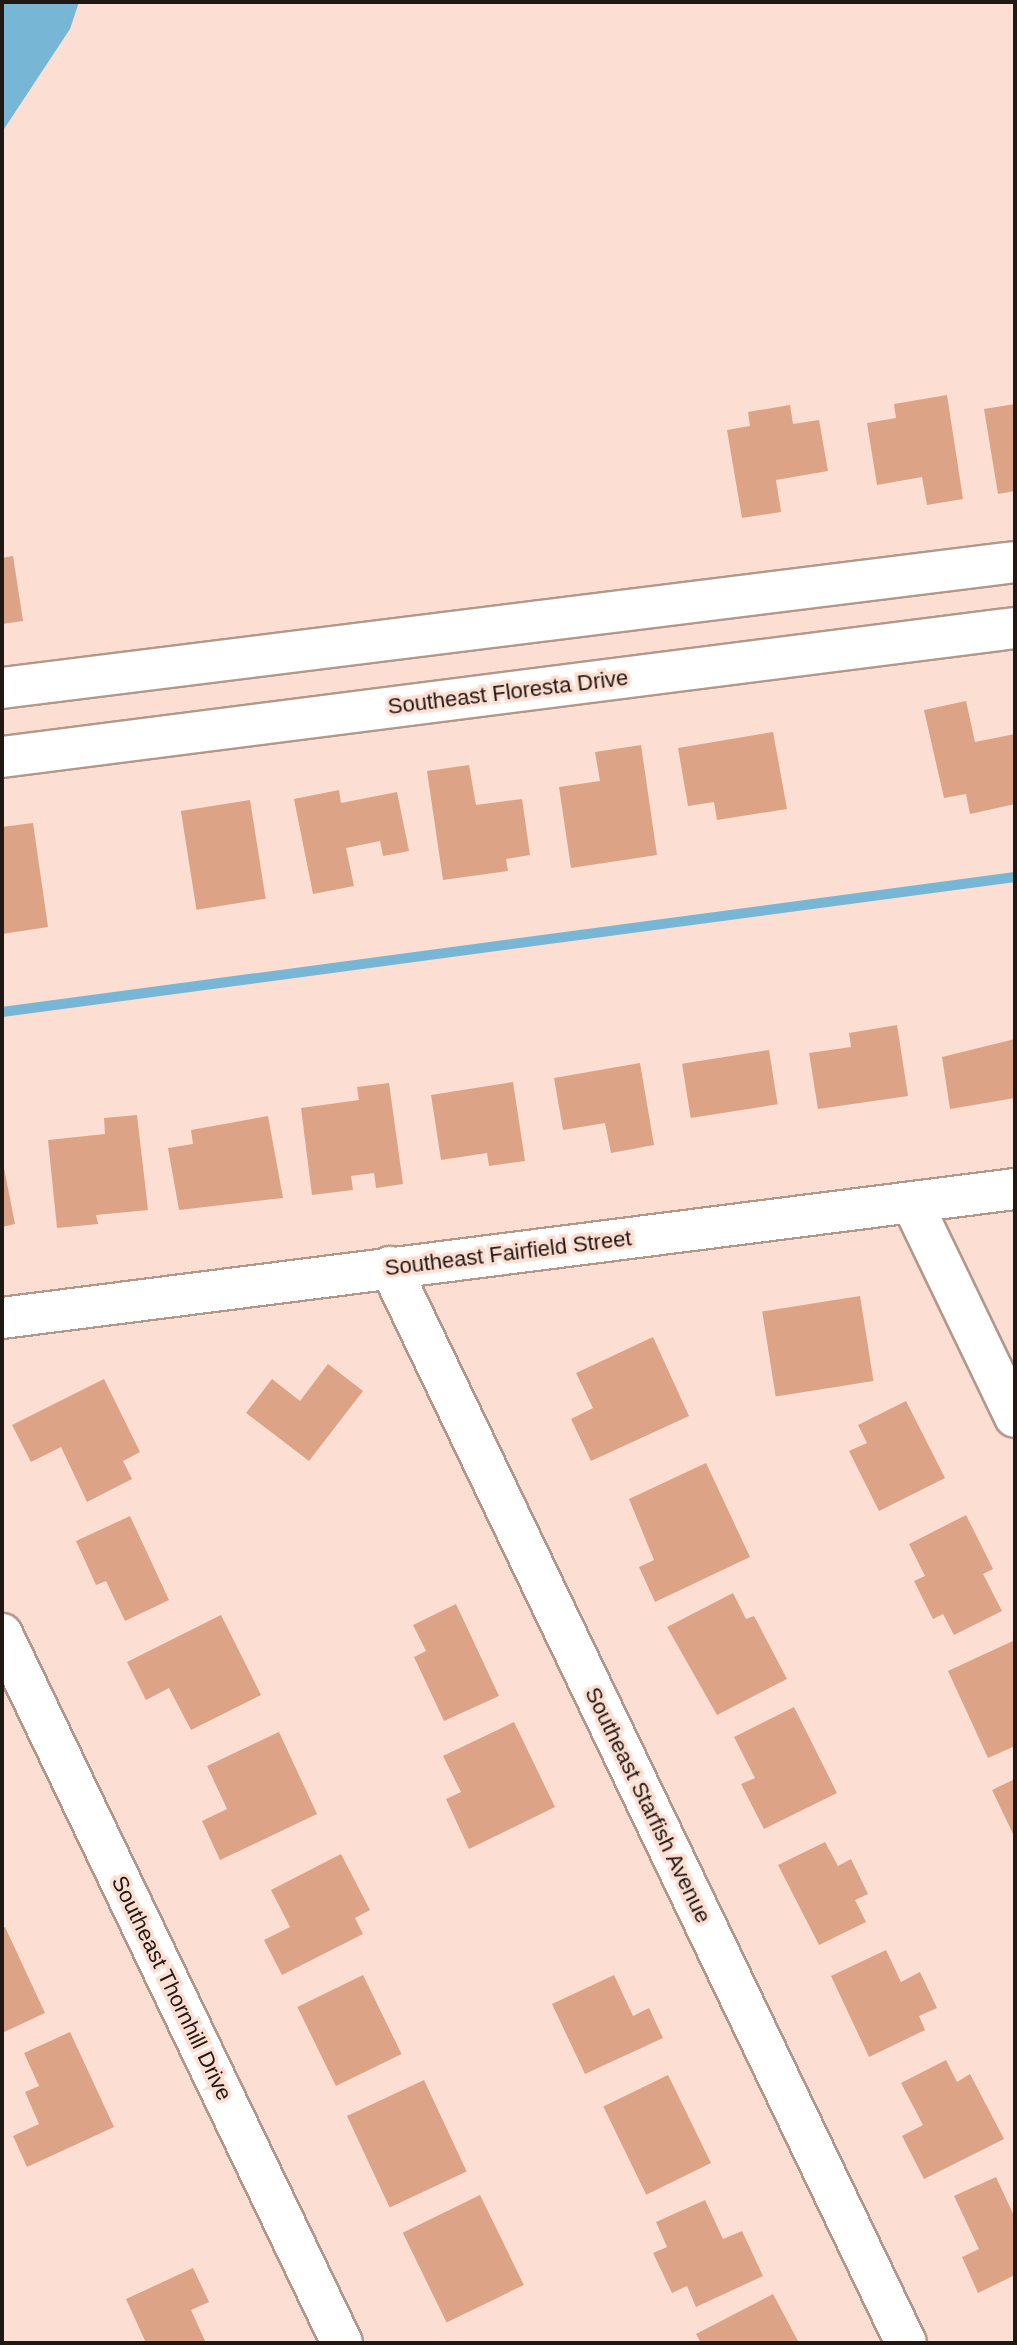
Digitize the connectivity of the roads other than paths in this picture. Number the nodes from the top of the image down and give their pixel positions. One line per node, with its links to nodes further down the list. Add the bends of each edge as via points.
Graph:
1 (1015, 562): 3 (street)
2 (1015, 628): 4 (street, Southeast Floresta Drive)
3 (2, 688)
4 (2, 757)
5 (1015, 1189): 6 (street, Southeast Fairfield Street)
6 (913, 1205): 7 (street, Southeast Fairfield Street); 9 (street)
7 (390, 1267): 8 (street, Southeast Fairfield Street); 12 (street, Southeast Starfish Avenue)
8 (2, 1318)
9 (1015, 1417)
10 (2, 1634): 11 (street, Southeast Thornhill Drive)
11 (342, 2343)
12 (906, 2343)

